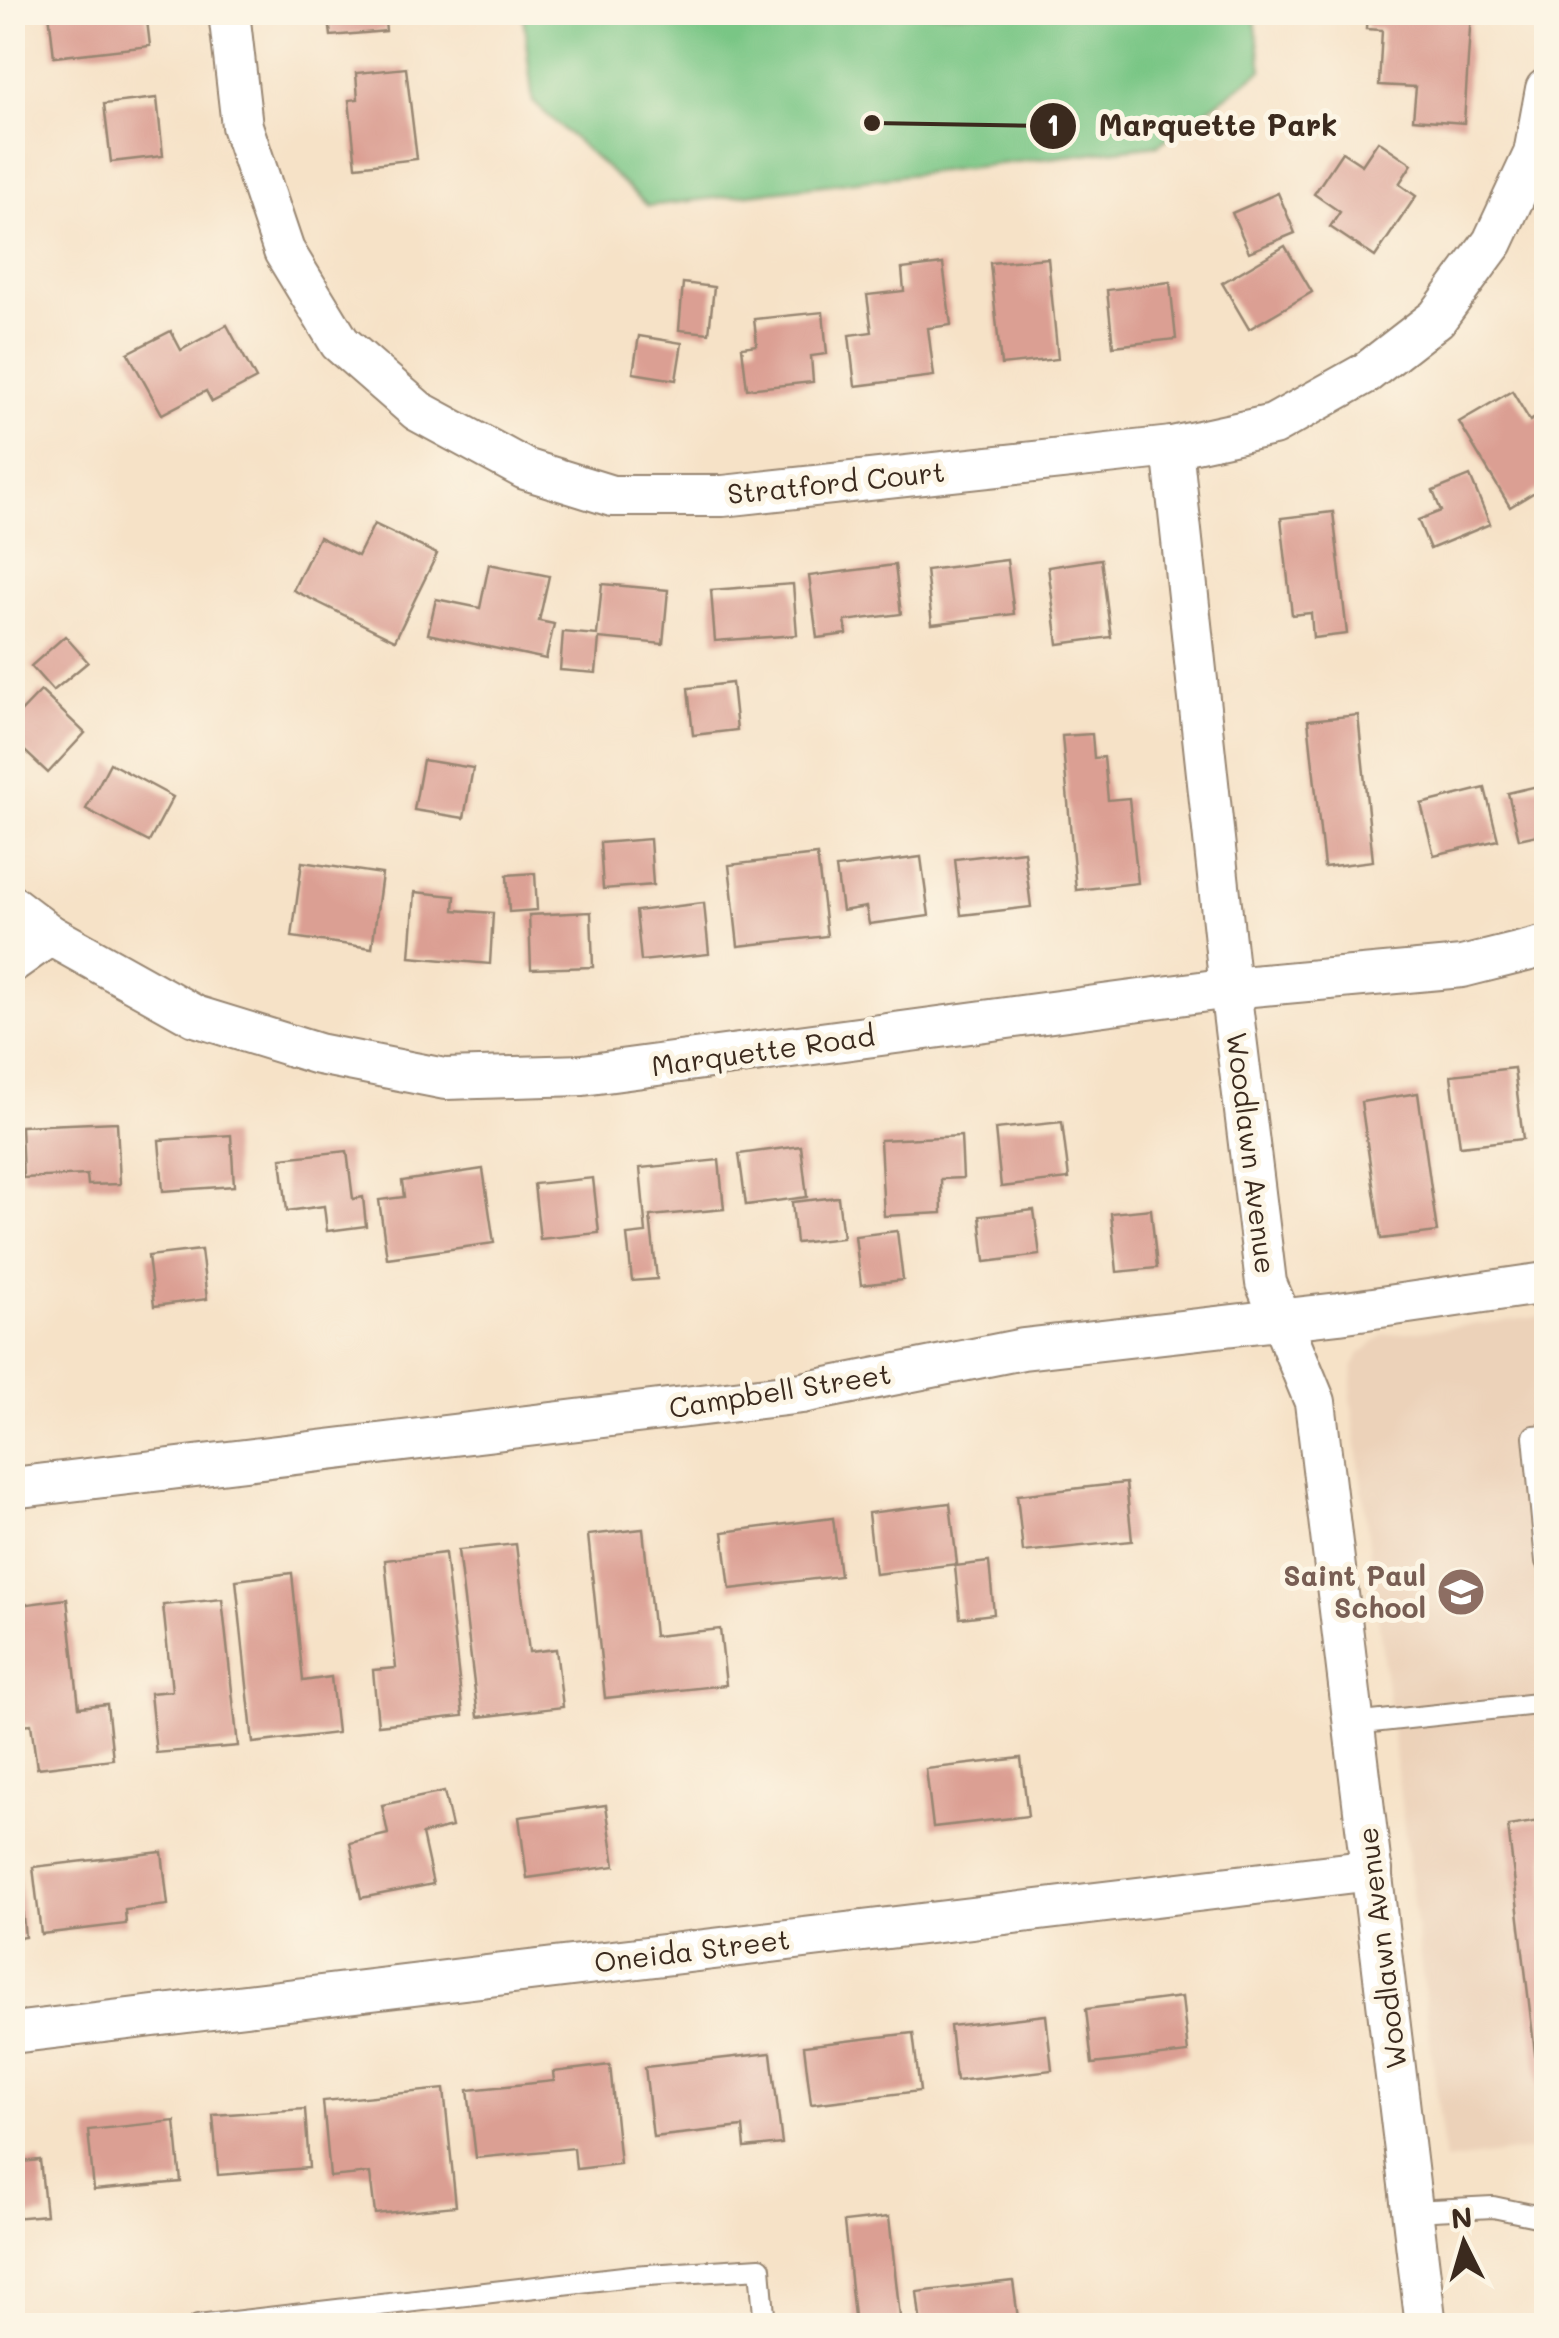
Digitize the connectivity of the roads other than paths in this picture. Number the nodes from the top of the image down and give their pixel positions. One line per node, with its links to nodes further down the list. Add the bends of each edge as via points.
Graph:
1 (229, 12): 3 (street, Stratford Court, via 242,126 284,251 340,343 418,411 525,469 612,496 723,496)
2 (1546, 88): 3 (street, Stratford Court, via 1534,154 1493,242 1437,318 1366,373 1273,426)
3 (1172, 448): 8 (street, Woodlawn Avenue)
4 (12, 906): 5 (street, Marquette Road)
5 (50, 935): 7 (street); 8 (street, Marquette Road, via 194,1016 318,1054 445,1078 583,1076)
6 (1546, 946): 8 (street, Marquette Road, via 1462,967)
7 (12, 962)
8 (1230, 988): 10 (street, Woodlawn Avenue, via 1266,1283)
9 (1546, 1283): 10 (street, Campbell Street)
10 (1282, 1320): 12 (street, Campbell Street, via 1023,1349 802,1393); 15 (street, Woodlawn Avenue, via 1316,1402)
11 (1546, 1435): 13 (lane, via 1534,1436)
12 (12, 1488)
13 (1546, 1561)
14 (1546, 1703): 15 (lane)
15 (1354, 1724): 16 (street, Woodlawn Avenue)
16 (1372, 1870): 17 (street, Oneida Street); 18 (street, Woodlawn Avenue)
17 (12, 2033)
18 (1413, 2211): 19 (lane, via 1493,2207); 22 (street, Woodlawn Avenue)
19 (1546, 2218)
20 (198, 2326): 21 (lane, via 632,2276 760,2268)
21 (765, 2326)
22 (1426, 2326)

